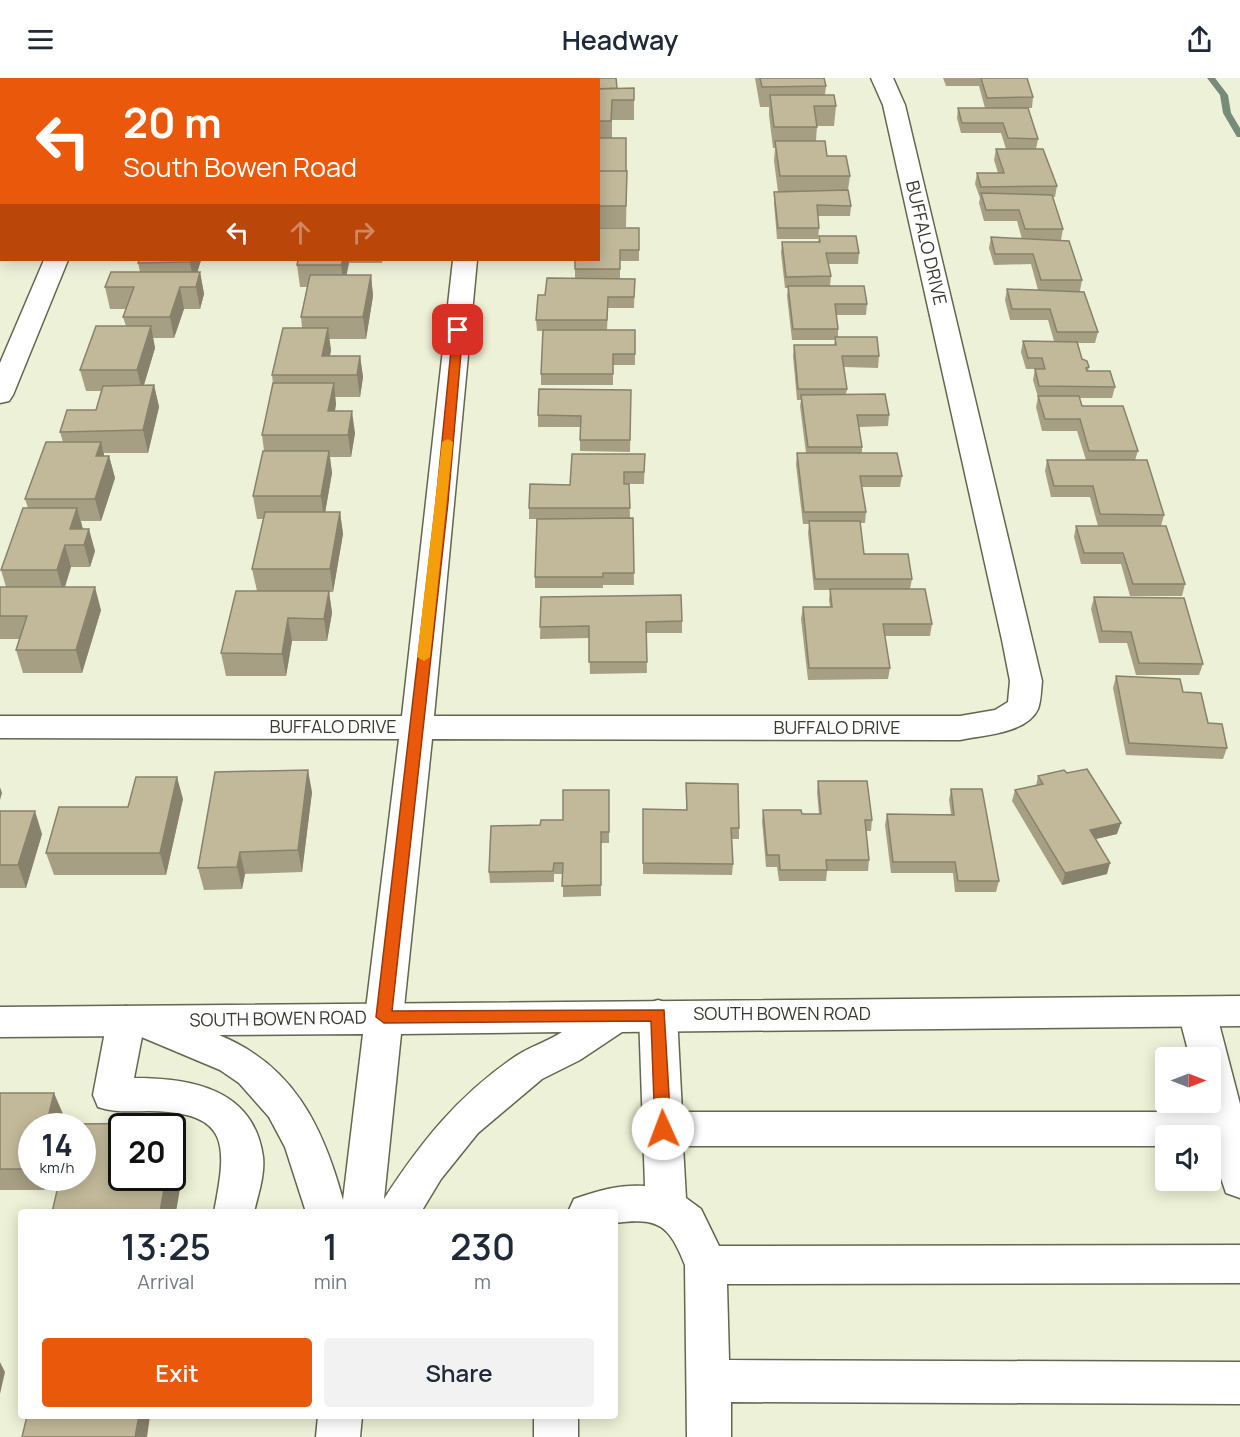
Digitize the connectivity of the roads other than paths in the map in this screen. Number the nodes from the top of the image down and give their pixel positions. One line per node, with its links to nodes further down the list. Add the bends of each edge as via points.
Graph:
1 (882, 78): 6 (street, BUFFALO DRIVE, via 896,116 1017,640 1026,681 1023,707 1004,720 960,728)
2 (56, 261): 4 (street)
3 (465, 261): 6 (street)
4 (0, 395)
5 (0, 727): 6 (street, BUFFALO DRIVE)
6 (416, 728): 11 (street)
7 (1240, 1011): 8 (street, SOUTH BOWEN ROAD)
8 (1197, 1012): 9 (street, SOUTH BOWEN ROAD); 14 (street)
9 (658, 1015): 10 (street, SOUTH BOWEN ROAD); 16 (street)
10 (618, 1016): 11 (street, SOUTH BOWEN ROAD); 23 (street, via 567,1049 528,1068 464,1120)
11 (384, 1017): 12 (street, SOUTH BOWEN ROAD); 22 (street)
12 (133, 1021): 13 (street, SOUTH BOWEN ROAD); 20 (street, via 112,1095 170,1094 198,1100 221,1113 236,1133 243,1157); 21 (street, via 235,1060 279,1095 311,1160)
13 (0, 1022)
14 (1206, 1047)
15 (1221, 1106): 17 (street)
16 (663, 1129): 17 (street); 19 (street)
17 (1227, 1130): 18 (street)
18 (1240, 1180)
19 (666, 1206): 24 (street, via 625,1204); 26 (street, via 685,1219)
20 (234, 1209)
21 (325, 1209)
22 (362, 1209)
23 (400, 1209)
24 (602, 1209)
25 (1240, 1264): 26 (street)
26 (706, 1265): 27 (street)
27 (708, 1381): 28 (street); 33 (street)
28 (1240, 1383)
29 (340, 1419): 31 (street)
30 (556, 1419): 32 (street)
31 (338, 1437)
32 (556, 1437)
33 (708, 1437)

